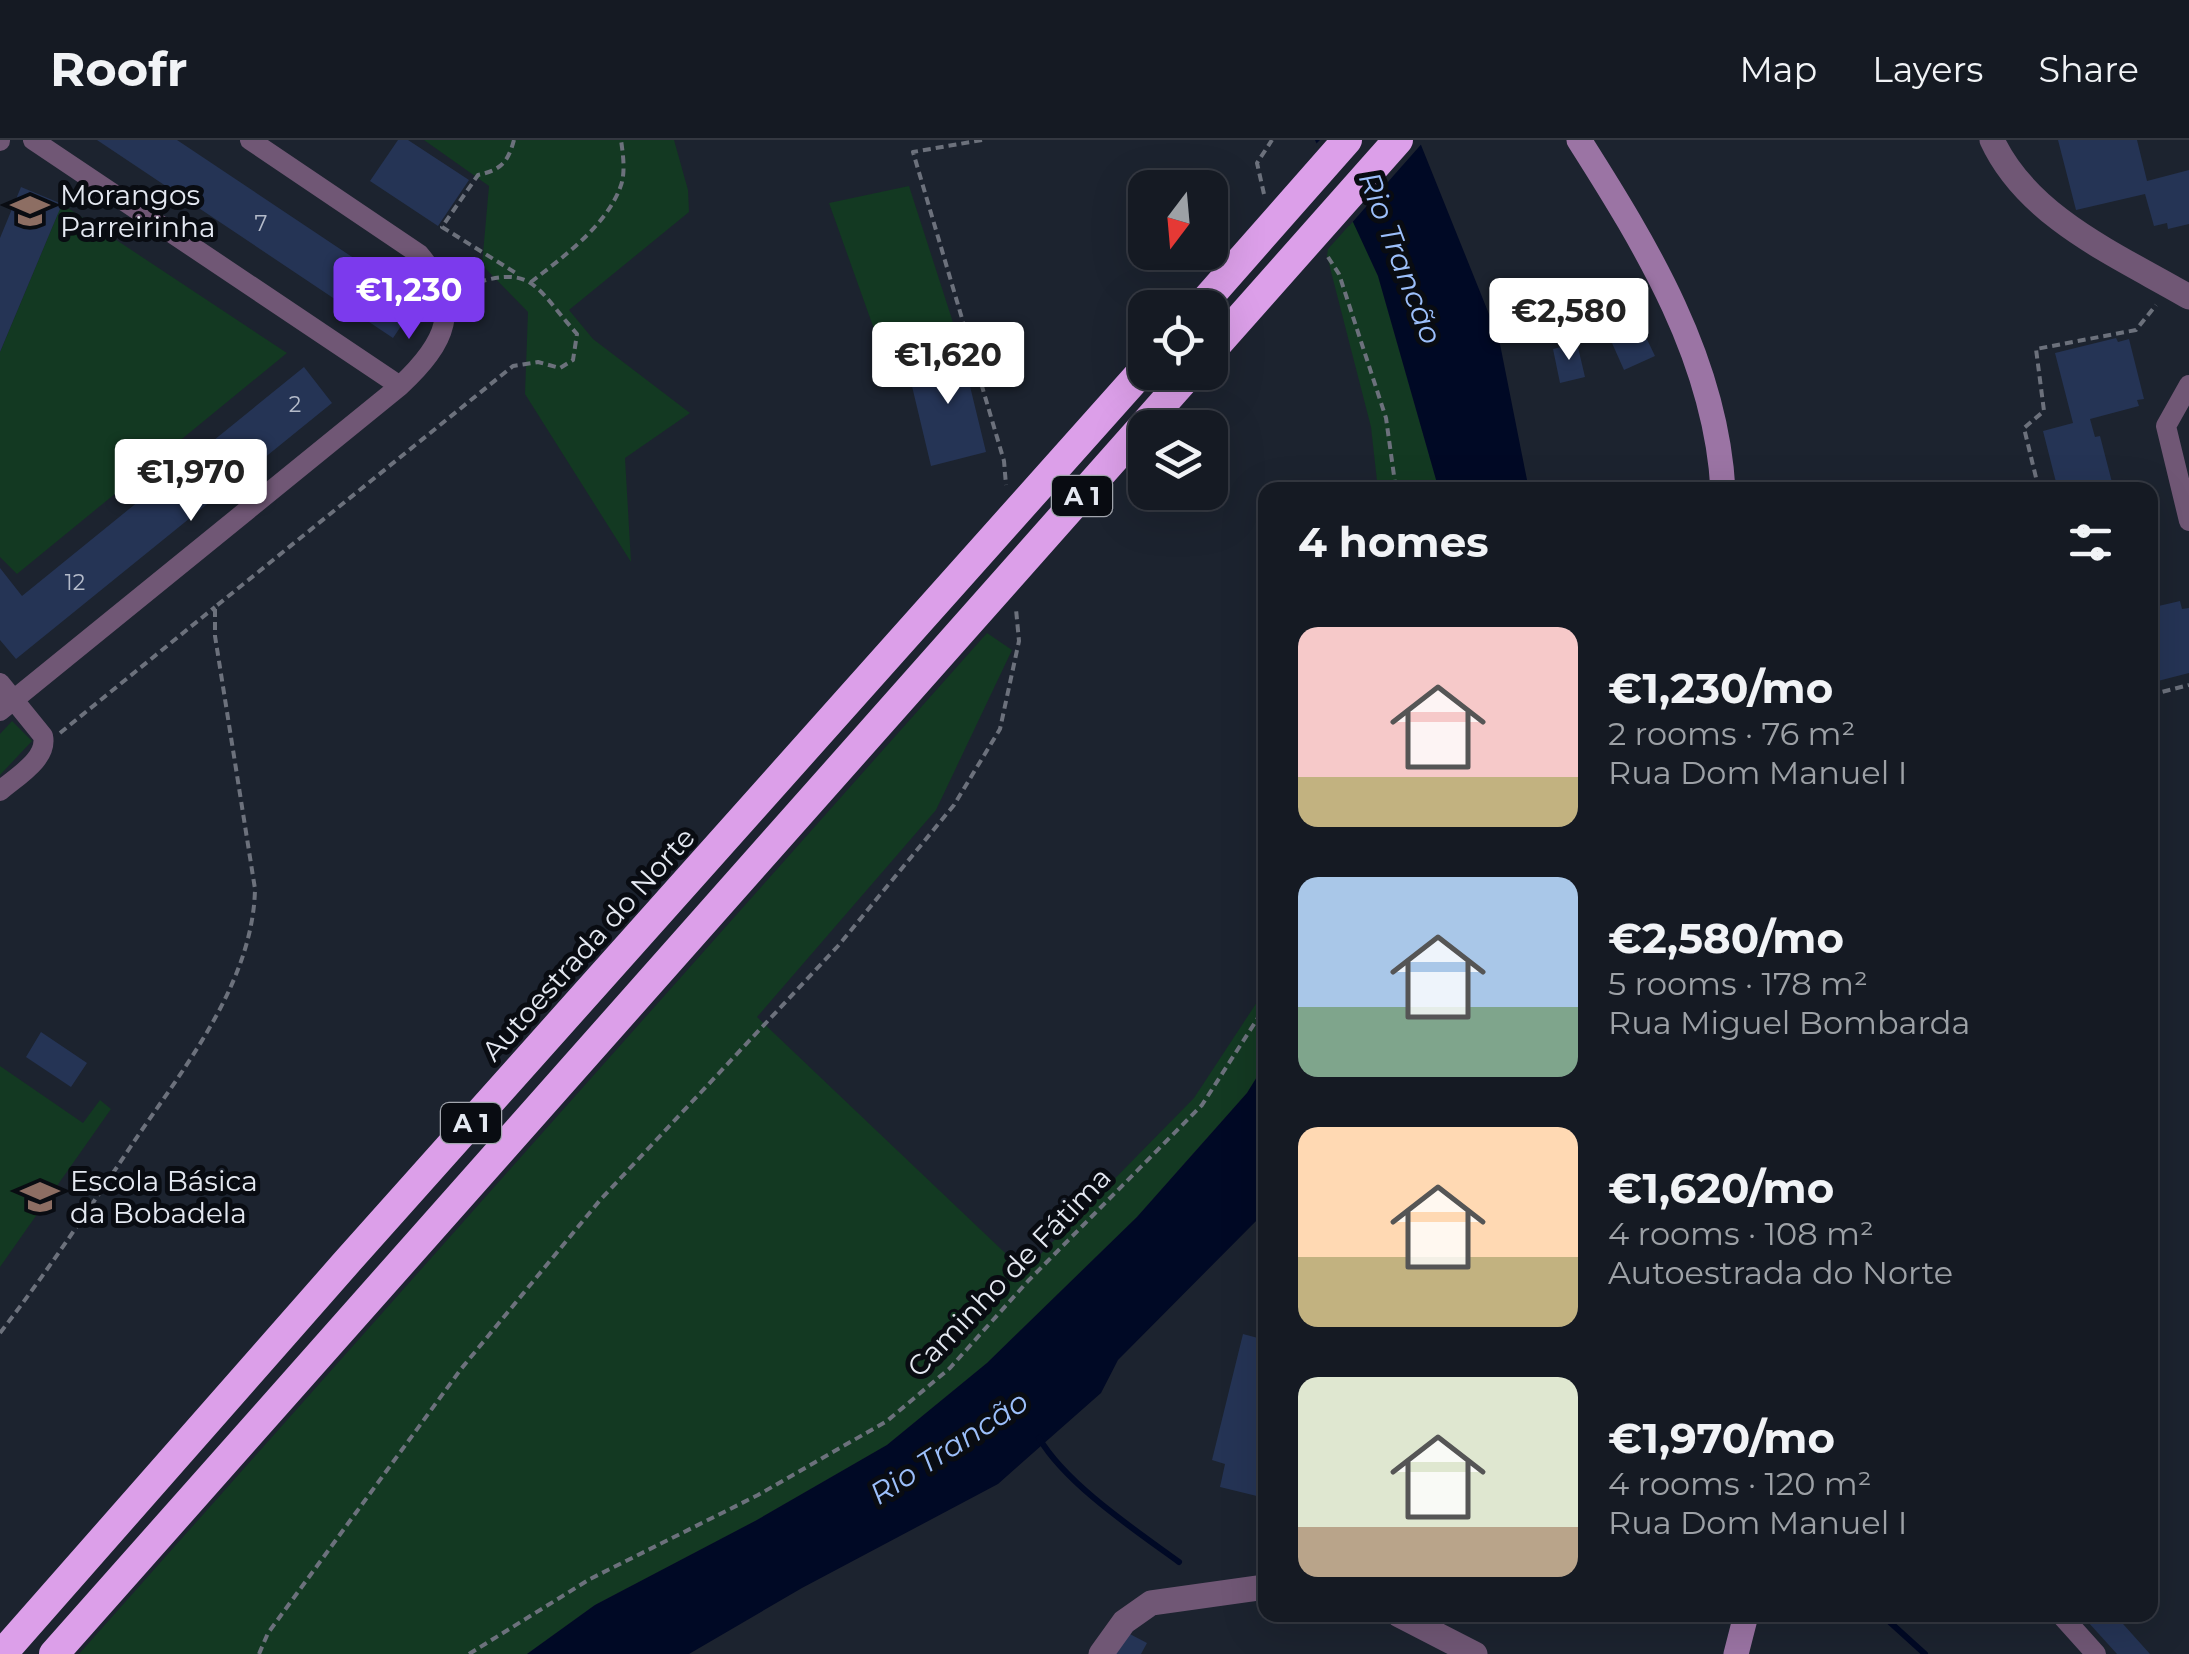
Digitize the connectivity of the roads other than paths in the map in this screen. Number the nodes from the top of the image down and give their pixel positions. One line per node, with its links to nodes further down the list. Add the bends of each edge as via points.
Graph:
1 (33, 140): 11 (street)
2 (250, 140): 11 (street, via 419,254 435,273 445,302 439,342)
3 (1347, 140): 7 (highway)
4 (1398, 140): 9 (highway)
5 (1579, 140): 14 (main road, via 1682,320 1711,404)
6 (1992, 140): 8 (street, via 2029,193 2068,226)
7 (1214, 290)
8 (2180, 292)
9 (1228, 332)
10 (2189, 385): 15 (street, via 2166,426)
11 (400, 386): 16 (street)
12 (1128, 387): 22 (highway, Autoestrada do Norte / A 1)
13 (1176, 390): 23 (highway, A 1)
14 (1722, 482)
15 (2189, 521)
16 (4, 698): 17 (street, via 45,745)
17 (0, 791)
18 (1258, 1587): 24 (street, via 1151,1603 1124,1622)
19 (1413, 1622): 25 (street)
20 (1744, 1622): 26 (main road)
21 (2068, 1622): 27 (street)
22 (2, 1654)
23 (54, 1654)
24 (1101, 1654)
25 (1475, 1654)
26 (1736, 1654)
27 (2096, 1654)

